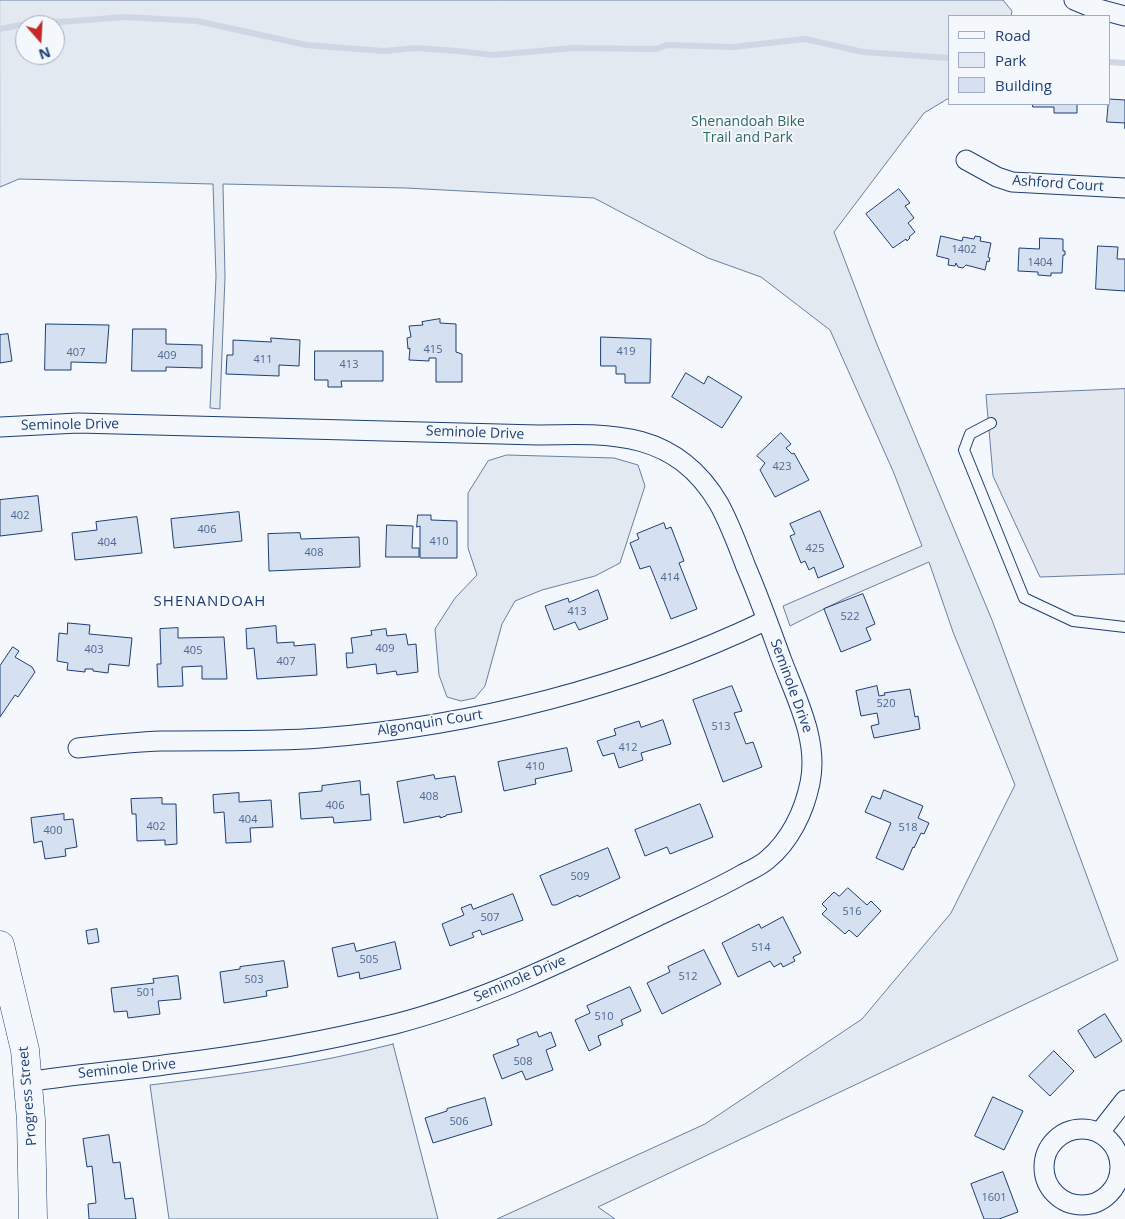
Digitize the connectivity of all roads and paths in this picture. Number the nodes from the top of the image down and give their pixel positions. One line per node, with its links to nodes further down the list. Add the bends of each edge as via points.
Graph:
1 (1074, 0): 2 (street)
2 (1125, 16)
3 (966, 160): 4 (street, Ashford Court, via 1012,182)
4 (1125, 188)
5 (991, 423): 8 (lane, via 970,434 964,450 1024,598 1073,621)
6 (0, 427): 7 (street, Seminole Drive, via 78,423 576,434 643,440 676,457 712,493 728,522)
7 (767, 620): 9 (street, Algonquin Court, via 634,674 513,709 452,722 319,738 160,741); 11 (street, Seminole Drive, via 807,727 812,757 804,807 777,851 765,862 546,971 425,1015 249,1054)
8 (1125, 627)
9 (78, 748)
10 (0, 945): 11 (street, Progress Street, via 26,1050)
11 (28, 1082): 14 (street, Progress Street)
12 (1125, 1100): 13 (street)
13 (1100, 1132): 13 (street, via 1085,1128 1070,1130 1057,1138 1048,1150 1044,1164 1045,1179 1053,1192 1065,1201 1079,1205 1094,1203 1107,1196 1117,1184 1121,1169 1119,1154)
14 (33, 1219)

